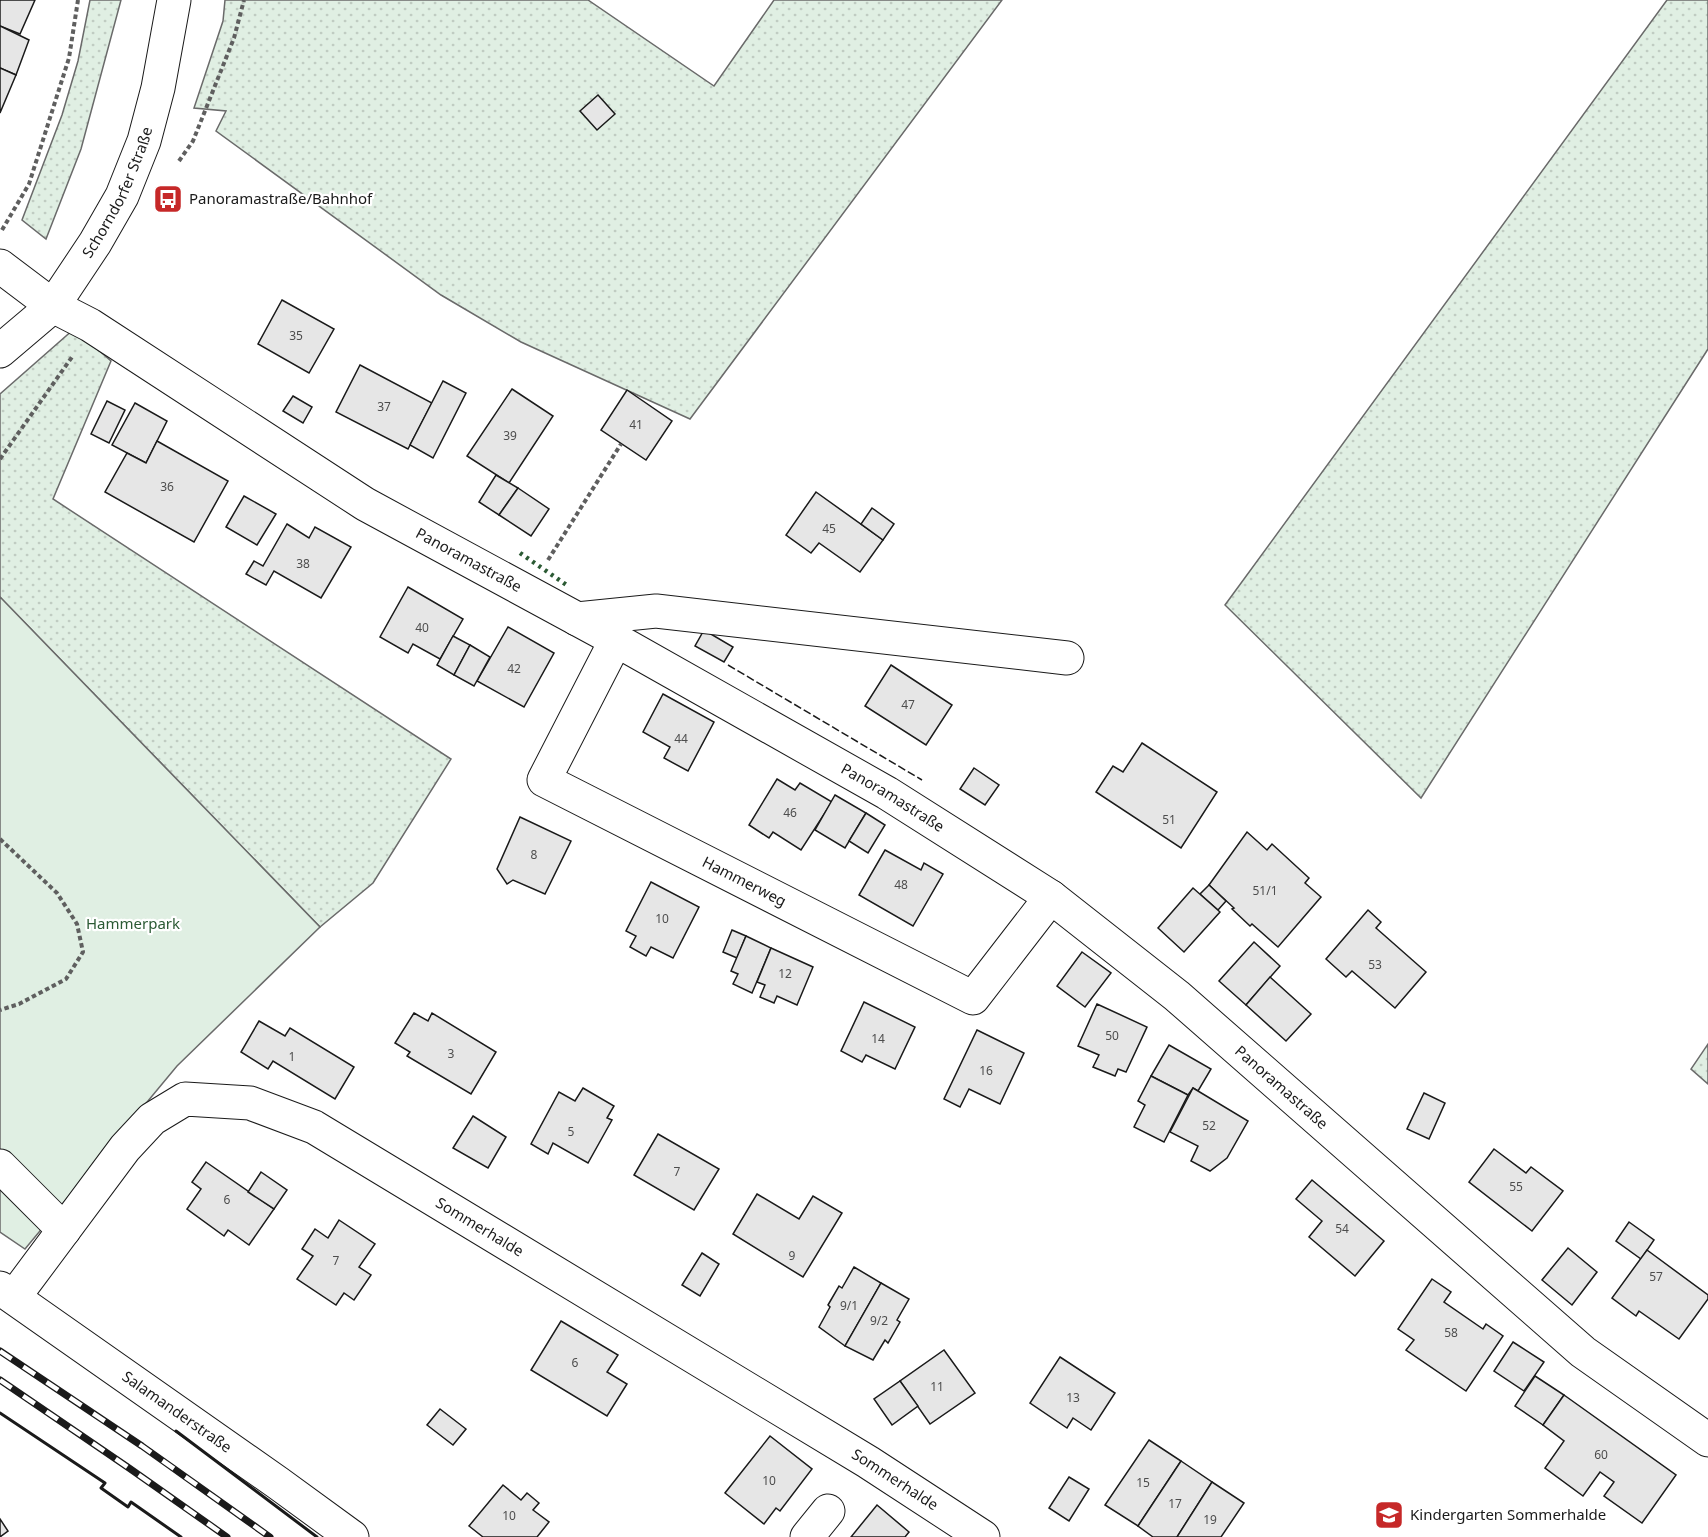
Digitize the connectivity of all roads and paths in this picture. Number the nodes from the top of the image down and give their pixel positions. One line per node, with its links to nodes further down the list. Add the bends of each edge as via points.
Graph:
1 (78, 0): 5 (path, via 69,58 29,184)
2 (174, 0): 7 (street, Schorndorfer Straße, via 144,141 122,196)
3 (244, 0): 4 (path, via 234,38 194,141)
4 (173, 168)
5 (0, 233)
6 (0, 266): 7 (street, Panoramastraße)
7 (53, 306): 8 (street, Panoramastraße); 9 (street, Schorndorfer Straße)
8 (90, 325): 11 (path, via 66,369); 13 (street, Panoramastraße, via 365,504)
9 (0, 351)
10 (621, 444): 12 (path, via 549,561)
11 (0, 459)
12 (539, 555)
13 (577, 619): 14 (street, Panoramastraße); 15 (street, via 656,611)
14 (616, 640): 17 (street, Panoramastraße, via 887,793); 17 (street, Hammerweg, via 544,780 973,998)
15 (1067, 658)
16 (0, 839): 18 (path, via 57,893 77,924 83,952 66,979)
17 (1051, 897): 22 (street, Panoramastraße, via 1177,996 1582,1352)
18 (0, 1010)
19 (0, 1166): 20 (street)
20 (64, 1230): 21 (street, Sommerhalde); 26 (street, Sommerhalde, via 125,1148 152,1119 185,1099 250,1103 315,1127 868,1462)
21 (7, 1293): 24 (street, Salamanderstraße)
22 (1708, 1440)
23 (828, 1511): 25 (street)
24 (352, 1537)
25 (807, 1537)
26 (983, 1537)

